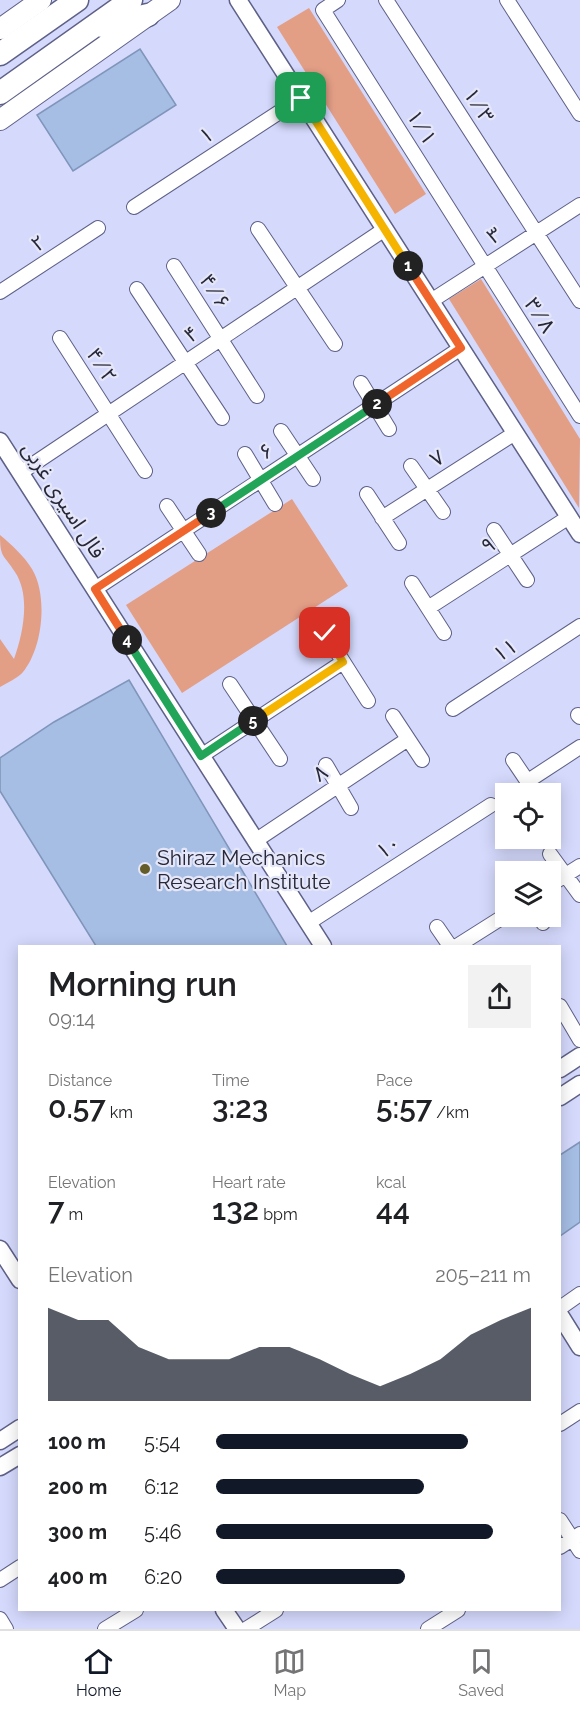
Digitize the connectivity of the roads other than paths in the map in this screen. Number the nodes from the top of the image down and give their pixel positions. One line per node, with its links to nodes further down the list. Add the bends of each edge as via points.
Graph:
1 (41, 0): 10 (main road)
2 (77, 0): 12 (highway)
3 (131, 0): 11 (highway)
4 (170, 0): 9 (main road)
5 (238, 0): 14 (street)
6 (338, 0): 24 (street, ۱/۱, via 323,10)
7 (386, 0): 22 (street, ۱/۳)
8 (507, 0): 15 (street)
9 (148, 15): 11 (highway); 16 (main road)
10 (0, 29)
11 (89, 30): 13 (highway)
12 (0, 54)
13 (0, 93)
14 (301, 98): 18 (street, ۱); 21 (street)
15 (580, 114)
16 (0, 120)
17 (580, 205): 22 (street, ۳)
18 (134, 207)
19 (98, 228): 27 (street, ۲)
20 (258, 229): 25 (street)
21 (385, 230): 25 (street, ۴); 28 (street)
22 (537, 233): 24 (street, ۳); 29 (street, ۱/۳)
23 (174, 266): 31 (street, ۴/۶)
24 (484, 267): 28 (street, ۳); 39 (street, ۳/۸)
25 (297, 288): 31 (street, ۴); 32 (street)
26 (137, 289): 34 (street)
27 (0, 292)
28 (431, 301): 33 (street)
29 (580, 301)
30 (60, 338): 38 (street, ۴/۲)
31 (221, 339): 34 (street, ۴); 36 (street, ۴/۶)
32 (335, 344)
33 (461, 348): 37 (street, ۶); 43 (street)
34 (186, 362): 38 (street, ۴); 40 (street)
35 (361, 383): 37 (street)
36 (257, 396)
37 (375, 405): 41 (street); 46 (street, ۶)
38 (108, 414): 48 (street, ۴/۲); 49 (street, ۴)
39 (580, 416)
40 (222, 418)
41 (389, 429)
42 (281, 431): 46 (street)
43 (515, 433): 52 (street, ۷); 58 (street)
44 (0, 441): 49 (street, فال اسیری غربی)
45 (245, 454): 50 (street)
46 (298, 456): 50 (street, ۶); 51 (street)
47 (411, 466): 52 (street)
48 (145, 471)
49 (20, 473): 67 (street, فال اسیری غربی)
50 (261, 480): 54 (street); 60 (street, ۶)
51 (313, 480)
52 (428, 489): 56 (street); 57 (street, ۷)
53 (367, 494): 57 (street)
54 (275, 504)
55 (167, 506): 60 (street)
56 (443, 512)
57 (382, 518): 62 (street)
58 (569, 518): 61 (street); 64 (street, ۹)
59 (494, 530): 64 (street)
60 (184, 531): 63 (street); 67 (street, ۶)
61 (580, 533)
62 (399, 543)
63 (199, 554)
64 (511, 556): 65 (street); 68 (street, ۹)
65 (527, 580)
66 (412, 583): 68 (street)
67 (95, 589): 80 (street, فال اسیری غربی)
68 (428, 608): 71 (street)
69 (580, 626): 75 (street, ۱۱)
70 (325, 633): 72 (street)
71 (444, 633)
72 (343, 662): 74 (street); 77 (street)
73 (230, 684): 77 (street)
74 (368, 702)
75 (453, 709)
76 (393, 717): 78 (street)
77 (254, 720): 80 (street); 81 (street)
78 (408, 739): 82 (street); 86 (street, ۸)
79 (580, 747): 85 (street)
80 (201, 756): 89 (street, فال اسیری غربی)
81 (280, 759)
82 (422, 760)
83 (513, 760): 85 (street)
84 (326, 765): 86 (street)
85 (528, 781)
86 (338, 786): 88 (street); 89 (street, ۸)
87 (491, 805): 96 (street, ۱۰)
88 (351, 808)
89 (255, 841): 96 (street, فال اسیری غربی)
90 (550, 854): 92 (street)
91 (580, 866): 92 (street)
92 (566, 875): 93 (street); 94 (street)
93 (561, 878)
94 (580, 895)
95 (495, 922): 100 (street)
96 (308, 923): 98 (street, فال اسیری غربی)
97 (437, 927): 99 (street)
98 (322, 945)
99 (449, 945)
100 (459, 945)
101 (561, 1008): 102 (street)
102 (580, 1040)
103 (580, 1056): 104 (street)
104 (561, 1068)
105 (580, 1084): 106 (street)
106 (561, 1096)
107 (0, 1249): 108 (street)
108 (18, 1277)
109 (580, 1294): 110 (street)
110 (561, 1307)
111 (561, 1317): 112 (street)
112 (580, 1347)
113 (580, 1411): 114 (street)
114 (561, 1423)
115 (18, 1429): 116 (street)
116 (0, 1441)
117 (18, 1456): 118 (street)
118 (0, 1467)
119 (561, 1521): 120 (street)
120 (576, 1537): 121 (street); 122 (street)
121 (561, 1546)
122 (580, 1551)
123 (18, 1568): 124 (street)
124 (0, 1580)
125 (134, 1611): 131 (street)
126 (225, 1611): 132 (street)
127 (274, 1611): 133 (street)
128 (456, 1611): 134 (street)
129 (0, 1619): 130 (street)
130 (6, 1629)
131 (105, 1629)
132 (237, 1629)
133 (246, 1629)
134 (428, 1629)

